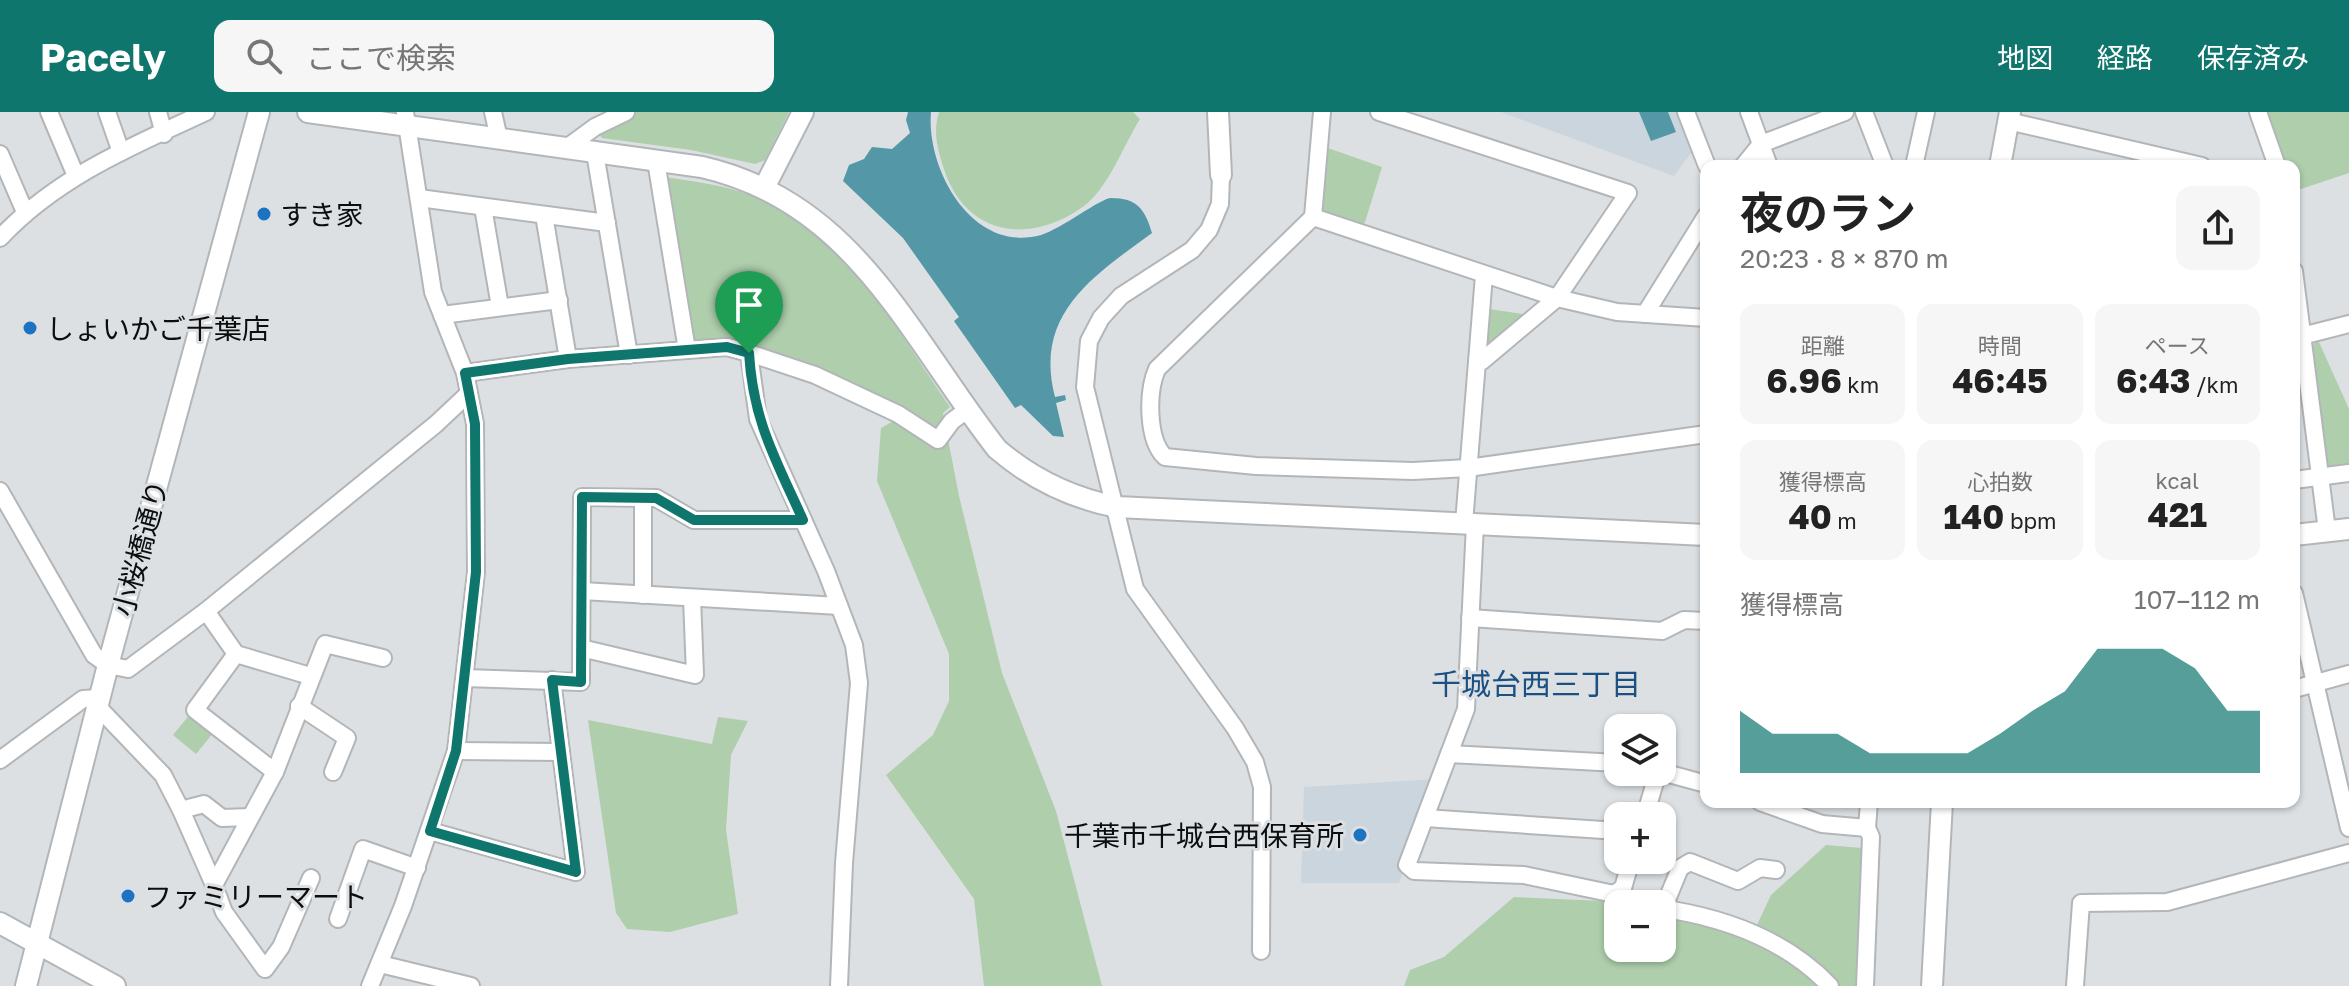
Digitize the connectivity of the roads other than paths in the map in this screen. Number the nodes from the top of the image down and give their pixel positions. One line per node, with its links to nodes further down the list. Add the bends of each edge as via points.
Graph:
1 (49, 112): 38 (street)
2 (107, 112): 25 (street)
3 (158, 112): 21 (street)
4 (206, 112): 21 (street)
5 (259, 112): 91 (street, 小桜橋通り)
6 (308, 112): 20 (street)
7 (493, 112): 22 (street)
8 (626, 112): 24 (street)
9 (803, 112): 39 (street)
10 (1218, 112): 37 (street)
11 (1322, 112): 44 (street)
12 (1379, 112): 49 (street, via 1628,193)
13 (1686, 112): 28 (street)
14 (1749, 112): 23 (street)
15 (1845, 112): 23 (street)
16 (1864, 112): 31 (street)
17 (1926, 112): 32 (street)
18 (2258, 112): 35 (street)
19 (2009, 116): 33 (street); 34 (street)
20 (407, 119): 22 (street); 40 (street)
21 (164, 134): 25 (street)
22 (499, 139): 24 (street)
23 (1761, 144): 29 (street); 30 (street)
24 (565, 149): 26 (street)
25 (121, 152): 38 (street)
26 (595, 153): 36 (street); 45 (street)
27 (0, 154): 42 (street)
28 (1705, 160)
29 (1748, 160)
30 (1767, 160)
31 (1883, 160)
32 (1915, 160)
33 (2001, 160)
34 (2179, 160)
35 (2275, 160)
36 (656, 161): 39 (street, via 734,174); 57 (street)
37 (1221, 175): 73 (street, via 1220,204 1209,230 1192,250 1121,296 1089,341 1085,387)
38 (76, 176): 42 (street)
39 (765, 186): 65 (street, via 800,206 855,253)
40 (419, 198): 41 (street); 53 (street, via 433,292)
41 (483, 207): 43 (street); 51 (street)
42 (25, 212): 47 (street)
43 (544, 215): 45 (street); 50 (street)
44 (1313, 217): 48 (street); 67 (street, via 1157,369 1152,380 1158,451 1183,461 1256,466)
45 (607, 223): 60 (street)
46 (1700, 226): 52 (street)
47 (0, 238)
48 (1484, 275): 49 (street); 62 (street)
49 (1557, 298): 52 (street); 62 (street)
50 (559, 300): 51 (street); 61 (street)
51 (500, 307): 53 (street)
52 (1645, 314): 54 (street)
53 (442, 315): 63 (street)
54 (1700, 318)
55 (2349, 324): 56 (street)
56 (2300, 337)
57 (687, 350): 59 (street, via 727,347); 60 (street)
58 (2300, 351): 69 (street)
59 (749, 353): 65 (street, via 827,380 938,440); 74 (street, via 758,419)
60 (629, 355): 61 (street)
61 (568, 359): 63 (street)
62 (1477, 361): 67 (street)
63 (465, 373): 64 (street)
64 (469, 393): 84 (street); 94 (street, via 475,424 476,572)
65 (967, 410): 73 (street, via 1019,468 1054,488)
66 (1700, 435): 67 (street)
67 (1468, 468): 75 (street)
68 (2349, 473): 69 (street)
69 (2320, 478): 70 (street); 77 (street)
70 (2300, 480)
71 (0, 491): 91 (street, via 94,655)
72 (643, 498): 74 (street, via 656,498 694,520); 80 (street, via 582,497); 81 (street)
73 (1117, 507): 75 (street); 128 (street, via 1135,589 1255,762 1262,787)
74 (803, 520): 83 (street)
75 (1470, 523): 79 (street); 85 (street)
76 (2349, 529): 77 (street)
77 (2327, 531): 78 (street)
78 (2300, 534)
79 (1700, 535)
80 (582, 591): 81 (street); 88 (street)
81 (643, 595): 82 (street)
82 (692, 598): 83 (street); 88 (street, via 695,675)
83 (839, 606): 134 (street, via 854,645 859,683)
84 (206, 611): 89 (street); 91 (street, via 128,669)
85 (1470, 618): 87 (street, via 1662,631 1684,620); 102 (street, via 1466,709)
86 (2300, 618): 96 (street)
87 (1700, 621)
88 (581, 648): 95 (street, via 581,682)
89 (236, 654): 93 (street); 105 (street, via 195,710)
90 (383, 658): 93 (street, via 325,644)
91 (108, 665): 98 (street, 小桜橋通り)
92 (2349, 674): 96 (street)
93 (310, 676): 99 (street)
94 (465, 678): 95 (street); 100 (street)
95 (552, 680): 101 (street)
96 (2316, 684): 97 (street); 116 (street)
97 (2300, 688)
98 (98, 702): 103 (street, via 83,699); 112 (street, via 163,775); 127 (street, 小桜橋通り)
99 (299, 706): 105 (street); 106 (street, via 347,738)
100 (456, 751): 101 (street); 118 (street)
101 (561, 752): 118 (street, via 576,872)
102 (1449, 754): 104 (street); 114 (street)
103 (0, 760)
104 (1604, 762)
105 (275, 772): 113 (street)
106 (333, 772)
107 (1676, 776): 108 (street)
108 (1700, 782)
109 (1777, 808): 115 (street, via 1822,824)
110 (1869, 808): 115 (street)
111 (1942, 808): 137 (street)
112 (181, 810): 113 (street, via 204,804 222,818); 124 (street)
113 (250, 817): 124 (street)
114 (1425, 818): 117 (street); 122 (street, via 1407,865 1414,871 1524,875 1614,894 1623,888)
115 (1867, 828): 136 (street, via 1871,837)
116 (2349, 828)
117 (1604, 830)
118 (430, 831): 120 (street)
119 (2349, 853): 138 (street, via 2167,902 2081,903)
120 (417, 868): 125 (street, via 363,849); 129 (street)
121 (1776, 870): 135 (street, via 1760,868 1738,881 1690,862 1680,868 1666,902 1672,910 1714,917 1754,934 1808,963)
122 (1627, 874)
123 (311, 878): 124 (street, via 281,947 265,969 224,912)
124 (214, 885)
125 (338, 919)
126 (0, 923): 127 (street)
127 (37, 943): 130 (street, 小桜橋通り); 131 (street)
128 (1261, 951)
129 (380, 964): 132 (street); 133 (street)
130 (26, 986)
131 (115, 986)
132 (370, 986)
133 (471, 986)
134 (839, 986)
135 (1830, 986)
136 (1865, 986)
137 (1932, 986)
138 (2075, 986)

